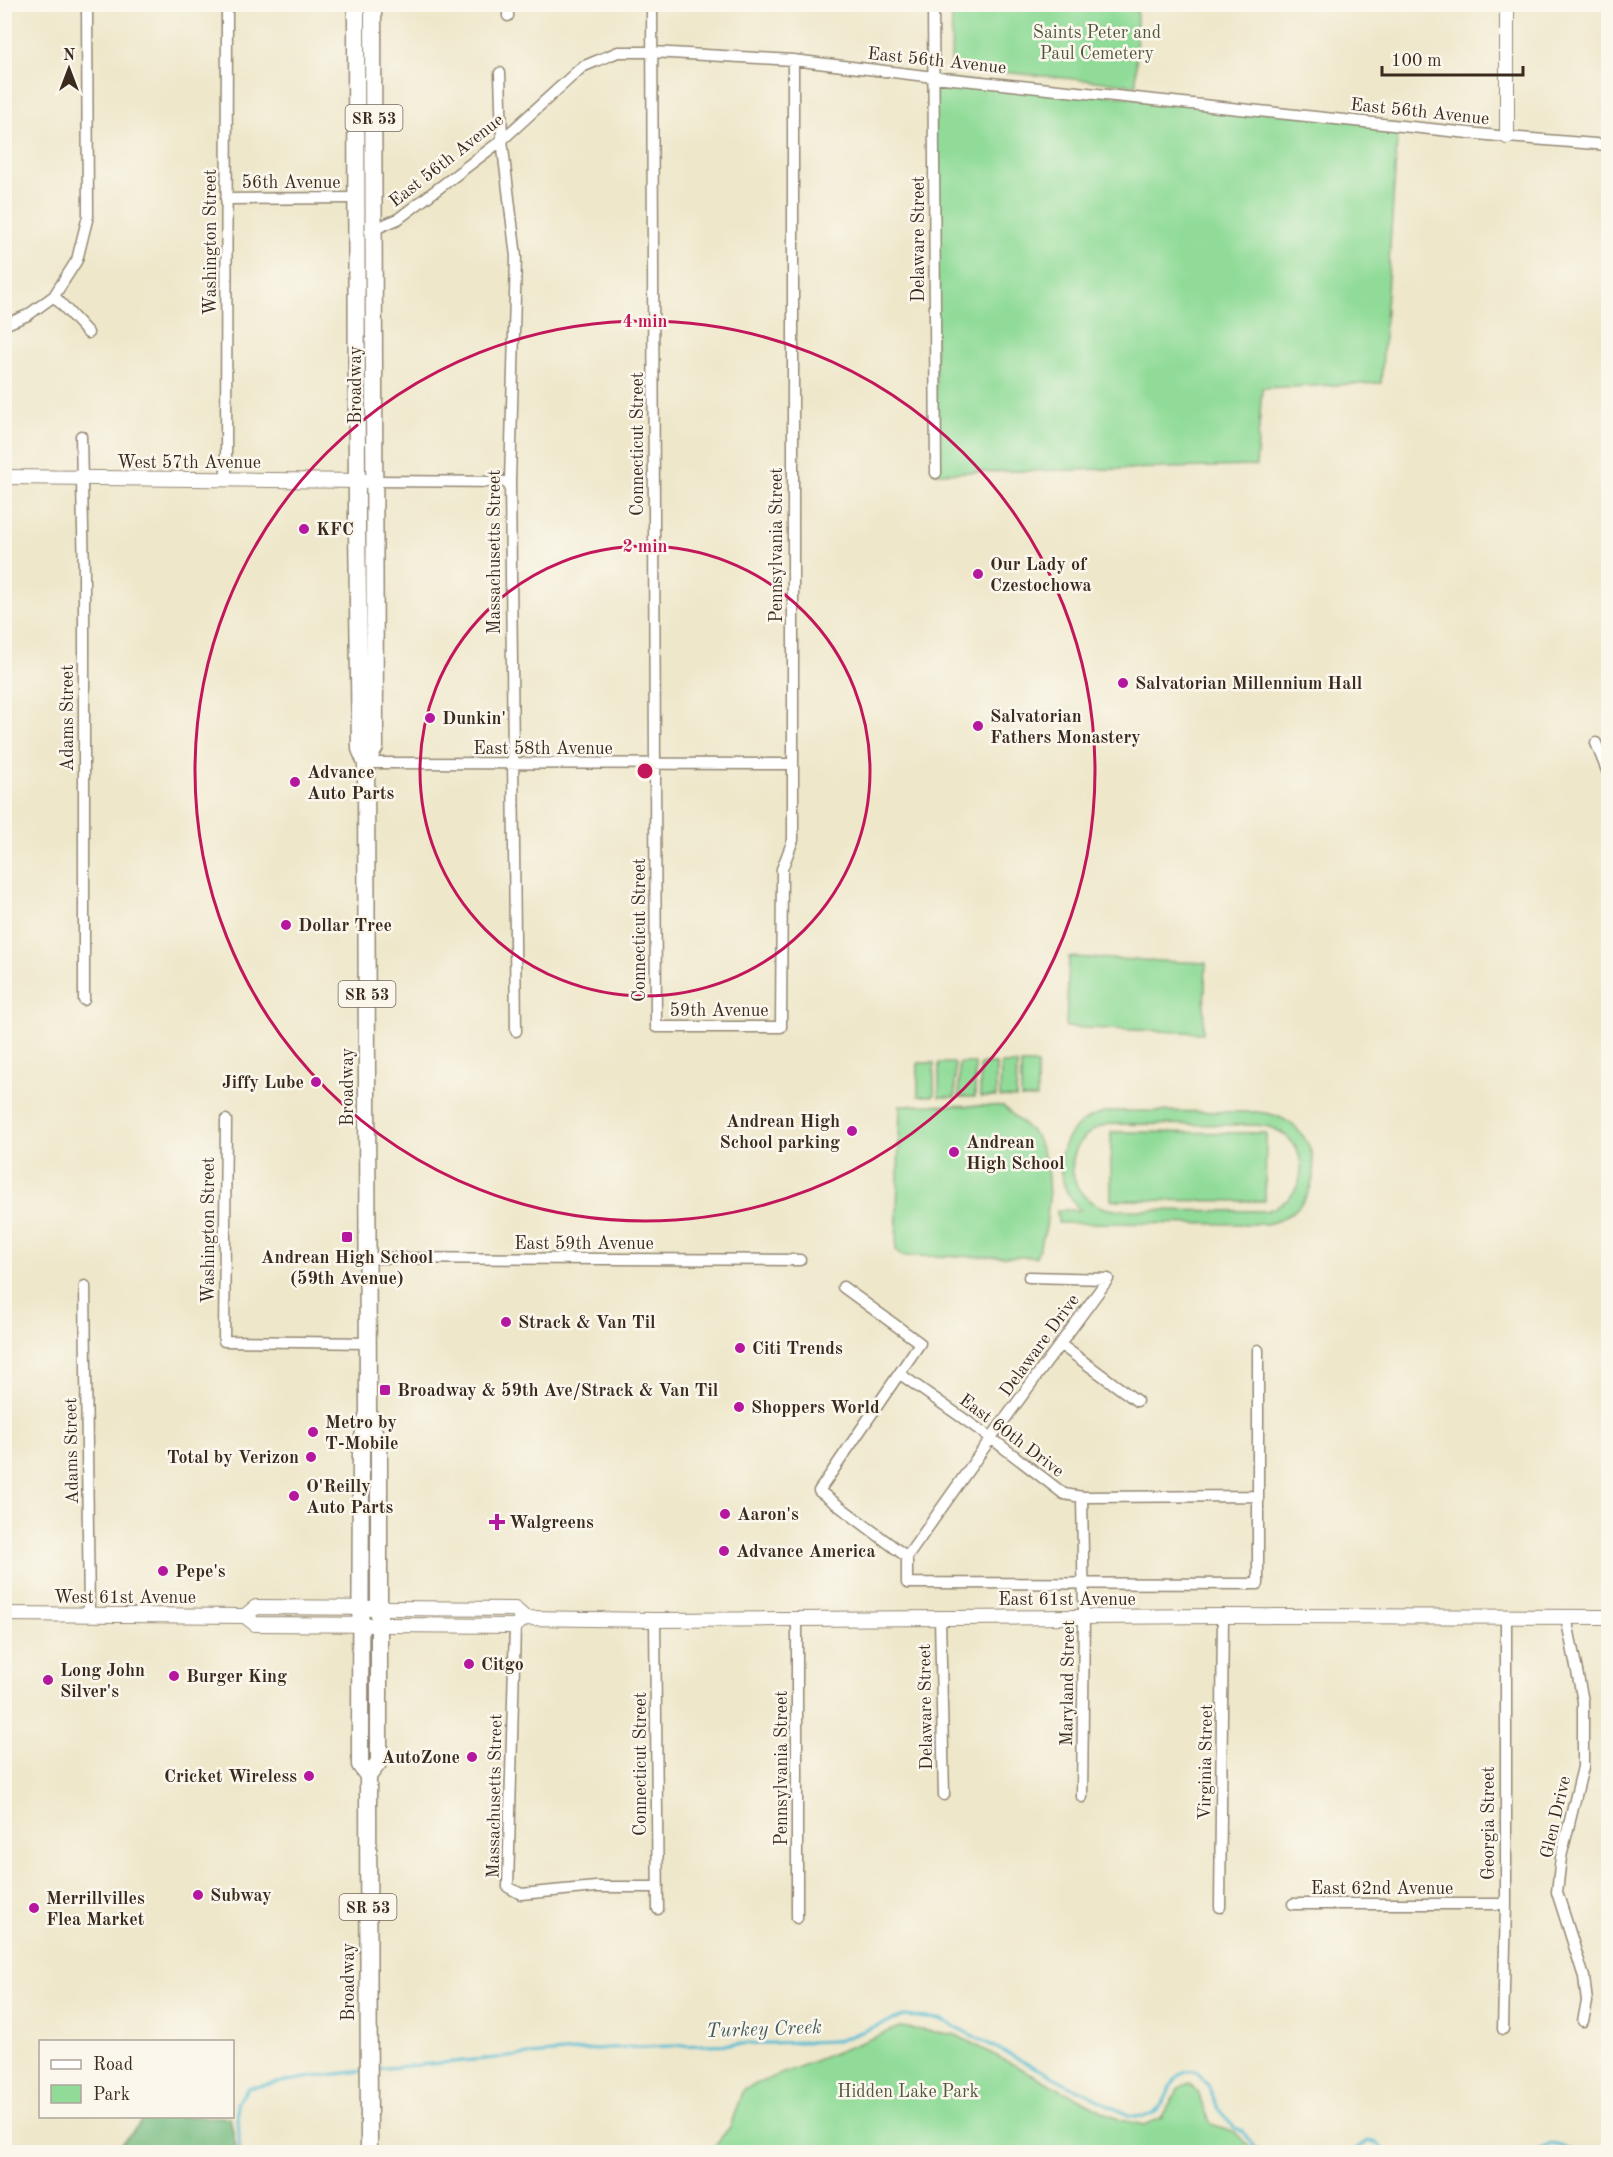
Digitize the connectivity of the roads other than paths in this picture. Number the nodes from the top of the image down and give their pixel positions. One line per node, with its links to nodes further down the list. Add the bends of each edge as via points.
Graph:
1 (87, 4): 19 (street, via 88,216 77,260)
2 (227, 4): 16 (street, Washington Street)
3 (356, 4): 15 (main road, Broadway / SR 53)
4 (373, 4): 17 (main road, Broadway / SR 53)
5 (652, 4): 8 (street, Connecticut Street)
6 (933, 4): 11 (street, Delaware Street)
7 (1507, 4): 12 (main road)
8 (652, 52): 9 (street, East 56th Avenue); 13 (street, East 56th Avenue, via 618,52 582,68); 34 (street, Connecticut Street)
9 (793, 60): 11 (street, East 56th Avenue); 33 (street, Pennsylvania Street)
10 (500, 73): 13 (street, Massachusetts Street)
11 (934, 77): 12 (street, East 56th Avenue); 23 (street, Delaware Street)
12 (1507, 137): 14 (street, East 56th Avenue)
13 (502, 140): 17 (street, East 56th Avenue, via 398,219); 29 (street, Massachusetts Street, via 516,257)
14 (1608, 145)
15 (356, 198): 16 (street, 56th Avenue); 18 (main road, Broadway / SR 53)
16 (226, 199): 26 (street, Washington Street)
17 (373, 231): 18 (street, East 56th Avenue); 28 (main road, Broadway / SR 53)
18 (356, 237): 27 (main road, Broadway / SR 53)
19 (54, 296): 20 (street, via 28,315); 21 (street)
20 (4, 325)
21 (88, 333)
22 (81, 436): 25 (street, Adams Street)
23 (936, 473)
24 (4, 477): 25 (main road, West 57th Avenue)
25 (83, 479): 26 (main road, West 57th Avenue); 36 (street, Adams Street)
26 (226, 480): 27 (main road, West 57th Avenue)
27 (356, 481): 28 (main road, West 57th Avenue); 31 (main road, Broadway / SR 53, via 360,749)
28 (374, 481): 29 (street); 31 (main road, Broadway / SR 53, via 375,747)
29 (510, 482): 32 (street, Massachusetts Street)
30 (1596, 743): 35 (street)
31 (366, 763): 32 (street, East 58th Avenue); 41 (main road, Broadway / SR 53)
32 (512, 764): 34 (street, East 58th Avenue); 39 (street, Massachusetts Street)
33 (792, 764): 34 (street, East 58th Avenue); 38 (street, Pennsylvania Street, via 794,840 782,869)
34 (655, 765): 37 (street, Connecticut Street)
35 (1608, 773)
36 (84, 1000)
37 (656, 1027): 38 (street, 59th Avenue)
38 (781, 1027)
39 (516, 1031)
40 (226, 1120): 46 (street, Washington Street, via 224,1341)
41 (367, 1258): 42 (street, East 59th Avenue); 46 (main road, Broadway / SR 53)
42 (800, 1260)
43 (1029, 1277): 47 (street, Delaware Drive, via 1108,1279)
44 (85, 1286): 58 (street, Adams Street)
45 (843, 1287): 49 (street, via 920,1343)
46 (367, 1343): 51 (main road, Broadway / SR 53)
47 (1061, 1345): 50 (street); 52 (street, Delaware Drive)
48 (1258, 1350): 53 (street)
49 (900, 1374): 52 (street, East 60th Drive); 55 (street, via 819,1491)
50 (1137, 1401)
51 (368, 1412): 59 (main road, Broadway / SR 53, via 361,1447); 61 (main road, Broadway / SR 53, via 379,1448)
52 (991, 1438): 54 (street, East 60th Drive, via 1064,1494); 55 (street, Delaware Drive)
53 (1257, 1496): 54 (street, East 60th Drive); 56 (street, via 1258,1584)
54 (1082, 1497): 56 (street, Maryland Street)
55 (907, 1557): 56 (street, via 907,1583)
56 (1084, 1584): 62 (street, Maryland Street)
57 (4, 1614): 58 (main road, West 61st Avenue)
58 (89, 1615): 59 (main road, West 61st Avenue, via 245,1616 255,1623)
59 (360, 1616): 61 (main road, West 61st Avenue); 70 (main road, Broadway / SR 53, via 360,1765)
60 (1223, 1616): 62 (main road, East 61st Avenue); 63 (main road, East 61st Avenue); 76 (street, Virginia Street)
61 (378, 1617): 69 (main road, East 61st Avenue); 70 (main road, Broadway / SR 53, via 379,1762)
62 (1084, 1617): 66 (main road, East 61st Avenue); 72 (street, Maryland Street)
63 (1506, 1617): 64 (main road, East 61st Avenue); 75 (street, Georgia Street)
64 (1566, 1617): 65 (main road, East 61st Avenue); 79 (street, Glen Drive, via 1583,1701 1583,1767 1561,1857 1557,1892 1584,1977 1587,2002)
65 (1608, 1617)
66 (940, 1618): 67 (main road, East 61st Avenue); 71 (street, Delaware Street)
67 (797, 1619): 68 (main road, East 61st Avenue); 78 (street, Pennsylvania Street)
68 (656, 1620): 69 (main road, East 61st Avenue); 73 (street, Connecticut Street)
69 (520, 1622): 73 (street, Massachusetts Street, via 508,1887 521,1894 596,1887)
70 (368, 1776): 81 (main road, Broadway / SR 53)
71 (944, 1795)
72 (1082, 1797)
73 (658, 1887): 77 (street, Connecticut Street)
74 (1293, 1904): 75 (street, East 62nd Avenue)
75 (1506, 1904): 80 (street, Georgia Street)
76 (1220, 1907)
77 (658, 1909)
78 (797, 1918)
79 (1583, 2021)
80 (1503, 2029)
81 (369, 2152)

